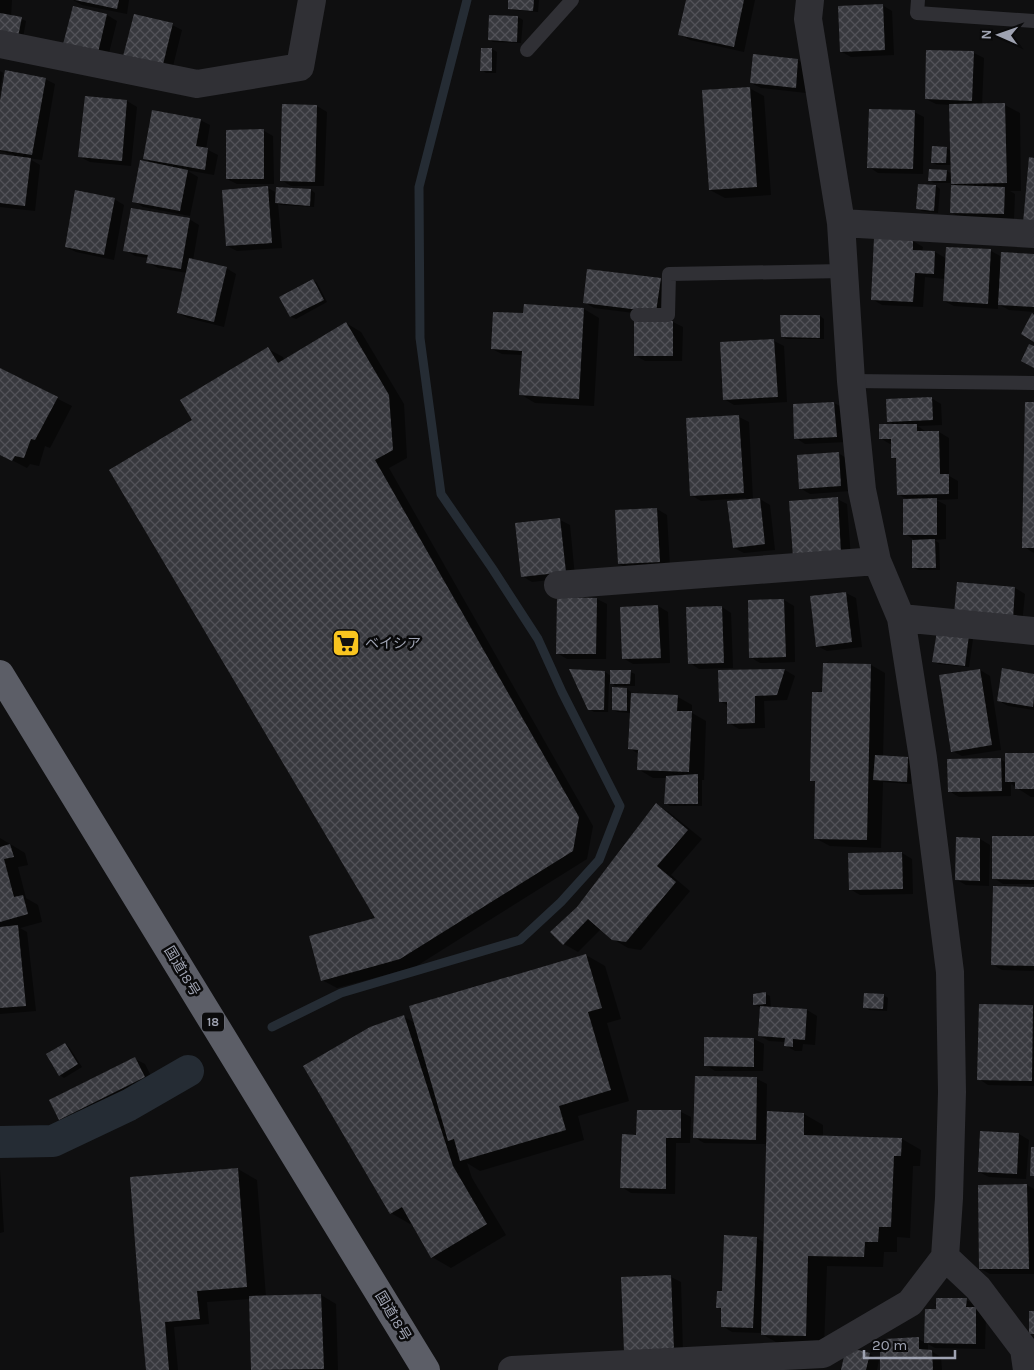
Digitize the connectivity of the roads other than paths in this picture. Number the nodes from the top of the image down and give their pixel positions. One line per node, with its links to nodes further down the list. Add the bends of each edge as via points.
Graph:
1 (312, 0): 6 (street, via 300,67 197,84)
2 (572, 0): 7 (lane)
3 (810, 0): 8 (street, via 808,19)
4 (918, 0): 5 (lane, via 918,13)
5 (1034, 22)
6 (0, 44)
7 (527, 50)
8 (841, 223): 9 (street); 10 (street)
9 (1034, 234)
10 (844, 271): 11 (lane, via 668,274 668,315); 12 (street)
11 (637, 315)
12 (851, 381): 13 (lane); 14 (street, via 862,490)
13 (1034, 383)
14 (877, 562): 15 (street); 16 (street)
15 (558, 585)
16 (901, 618): 17 (street); 19 (street, via 924,758 950,972 952,1092)
17 (1034, 630)
18 (0, 674): 20 (highway, 国道18号 / 18)
19 (945, 1257): 21 (street, via 910,1302 823,1354); 22 (street, via 978,1288 1024,1349)
20 (426, 1370)
21 (512, 1370)
22 (1027, 1370)

